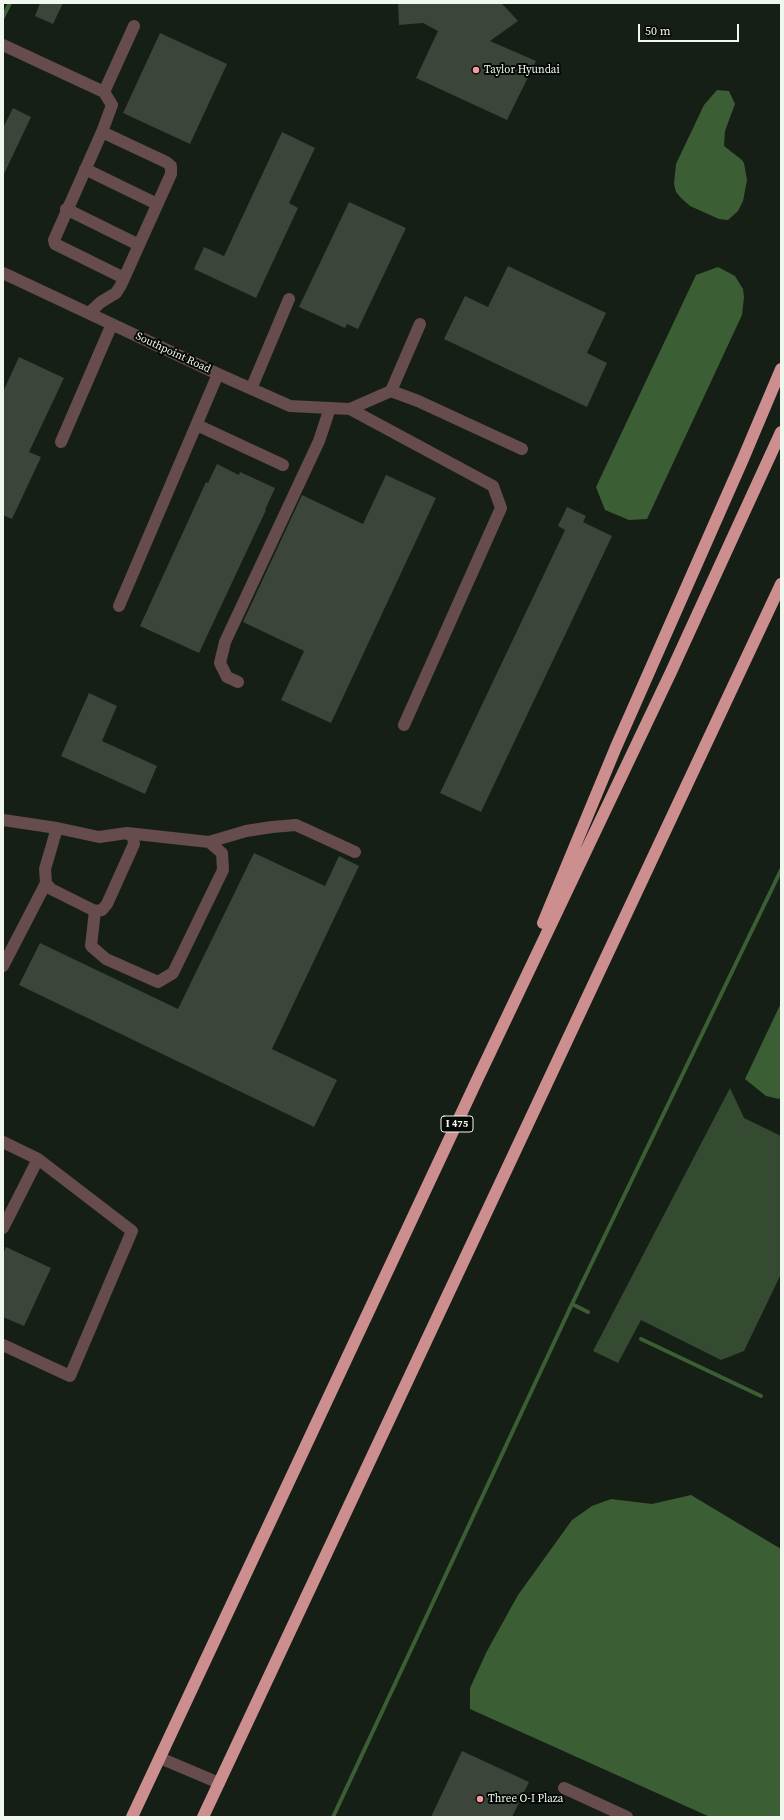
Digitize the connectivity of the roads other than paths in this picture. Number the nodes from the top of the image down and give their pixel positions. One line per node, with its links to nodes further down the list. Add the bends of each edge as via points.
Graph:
1 (134, 26): 3 (street)
2 (3, 45): 3 (street)
3 (104, 92): 4 (street, via 112,105)
4 (102, 132): 5 (street); 6 (street, via 171,166 171,174)
5 (85, 169): 6 (street); 7 (street)
6 (157, 204): 8 (street)
7 (66, 209): 8 (street); 10 (street, via 55,234 56,244)
8 (139, 245): 10 (street)
9 (3, 274): 12 (street, Southpoint Road)
10 (124, 278): 12 (street, via 116,294 101,302)
11 (289, 299): 17 (street)
12 (89, 313): 13 (street, Southpoint Road)
13 (112, 324): 16 (street, Southpoint Road); 23 (street)
14 (420, 324): 18 (street)
15 (781, 369): 40 (highway, via 619,740)
16 (218, 374): 17 (street, Southpoint Road); 21 (street)
17 (251, 389): 19 (street, Southpoint Road, via 290,406)
18 (391, 391): 20 (street); 24 (street)
19 (330, 408): 20 (street, Southpoint Road); 29 (street, via 319,441 225,642 220,663 227,677)
20 (350, 408): 31 (street, via 493,486 501,508)
21 (197, 426): 25 (street); 28 (street)
22 (781, 432): 40 (highway, I 475, via 672,672)
23 (61, 442)
24 (522, 449)
25 (282, 465)
26 (781, 584): 30 (highway)
27 (781, 602): 30 (highway)
28 (119, 606)
29 (238, 682)
30 (721, 711): 46 (highway)
31 (404, 725)
32 (3, 820): 33 (street)
33 (57, 828): 34 (street, via 99,836); 37 (street, via 45,869)
34 (127, 833): 35 (street); 38 (street, via 133,837 134,844 107,904 102,910)
35 (209, 842): 36 (street, via 246,831 296,825); 38 (street, via 222,853 223,870 173,973 158,982 106,959 91,946)
36 (355, 852)
37 (46, 883): 38 (street, via 51,889); 39 (street)
38 (94, 911)
39 (3, 966)
40 (477, 1080): 45 (highway, I 475)
41 (3, 1142): 42 (street)
42 (38, 1159): 43 (street); 44 (street, via 132,1231 70,1376)
43 (3, 1228)
44 (3, 1345)
45 (160, 1758): 46 (street); 48 (highway, I 475)
46 (219, 1783): 49 (highway)
47 (564, 1788): 50 (street)
48 (132, 1817)
49 (203, 1817)
50 (627, 1817)

